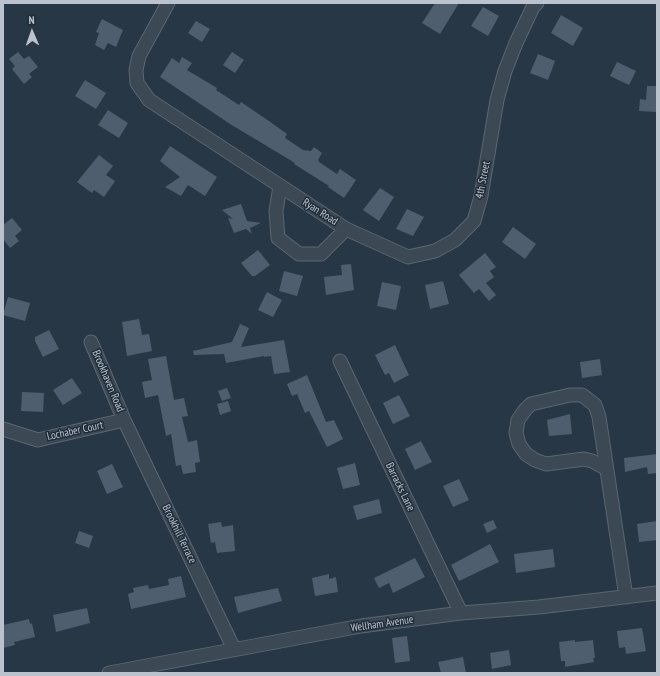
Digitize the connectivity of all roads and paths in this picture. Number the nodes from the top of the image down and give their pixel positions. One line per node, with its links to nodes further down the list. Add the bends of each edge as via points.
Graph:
1 (168, 3): 3 (street, Ryan Road, via 139,56 137,83 149,100)
2 (532, 4): 4 (street, 4th Street, via 497,100 481,196 474,221 455,240 435,251 408,257)
3 (280, 186): 4 (street, Ryan Road); 4 (street, Ryan Road, via 276,211 278,238 299,254 321,254)
4 (346, 229)
5 (92, 342): 7 (street, Brookhaven Road)
6 (340, 361): 12 (street, Barracks Lane)
7 (124, 420): 8 (street, Lochaber Court, via 38,440); 13 (street, Brookhill Terrace)
8 (3, 429)
9 (605, 468): 9 (street, via 599,417 595,406 582,395 570,395 531,404 518,420 516,433 519,444 526,454 535,460 546,464 584,459); 11 (street)
10 (657, 593): 11 (street, Wellham Avenue)
11 (626, 597): 12 (street, Wellham Avenue)
12 (461, 613): 13 (street, Wellham Avenue, via 361,626)
13 (234, 648): 14 (street, Wellham Avenue)
14 (176, 666): 15 (street, Wellham Avenue)
15 (109, 673)

